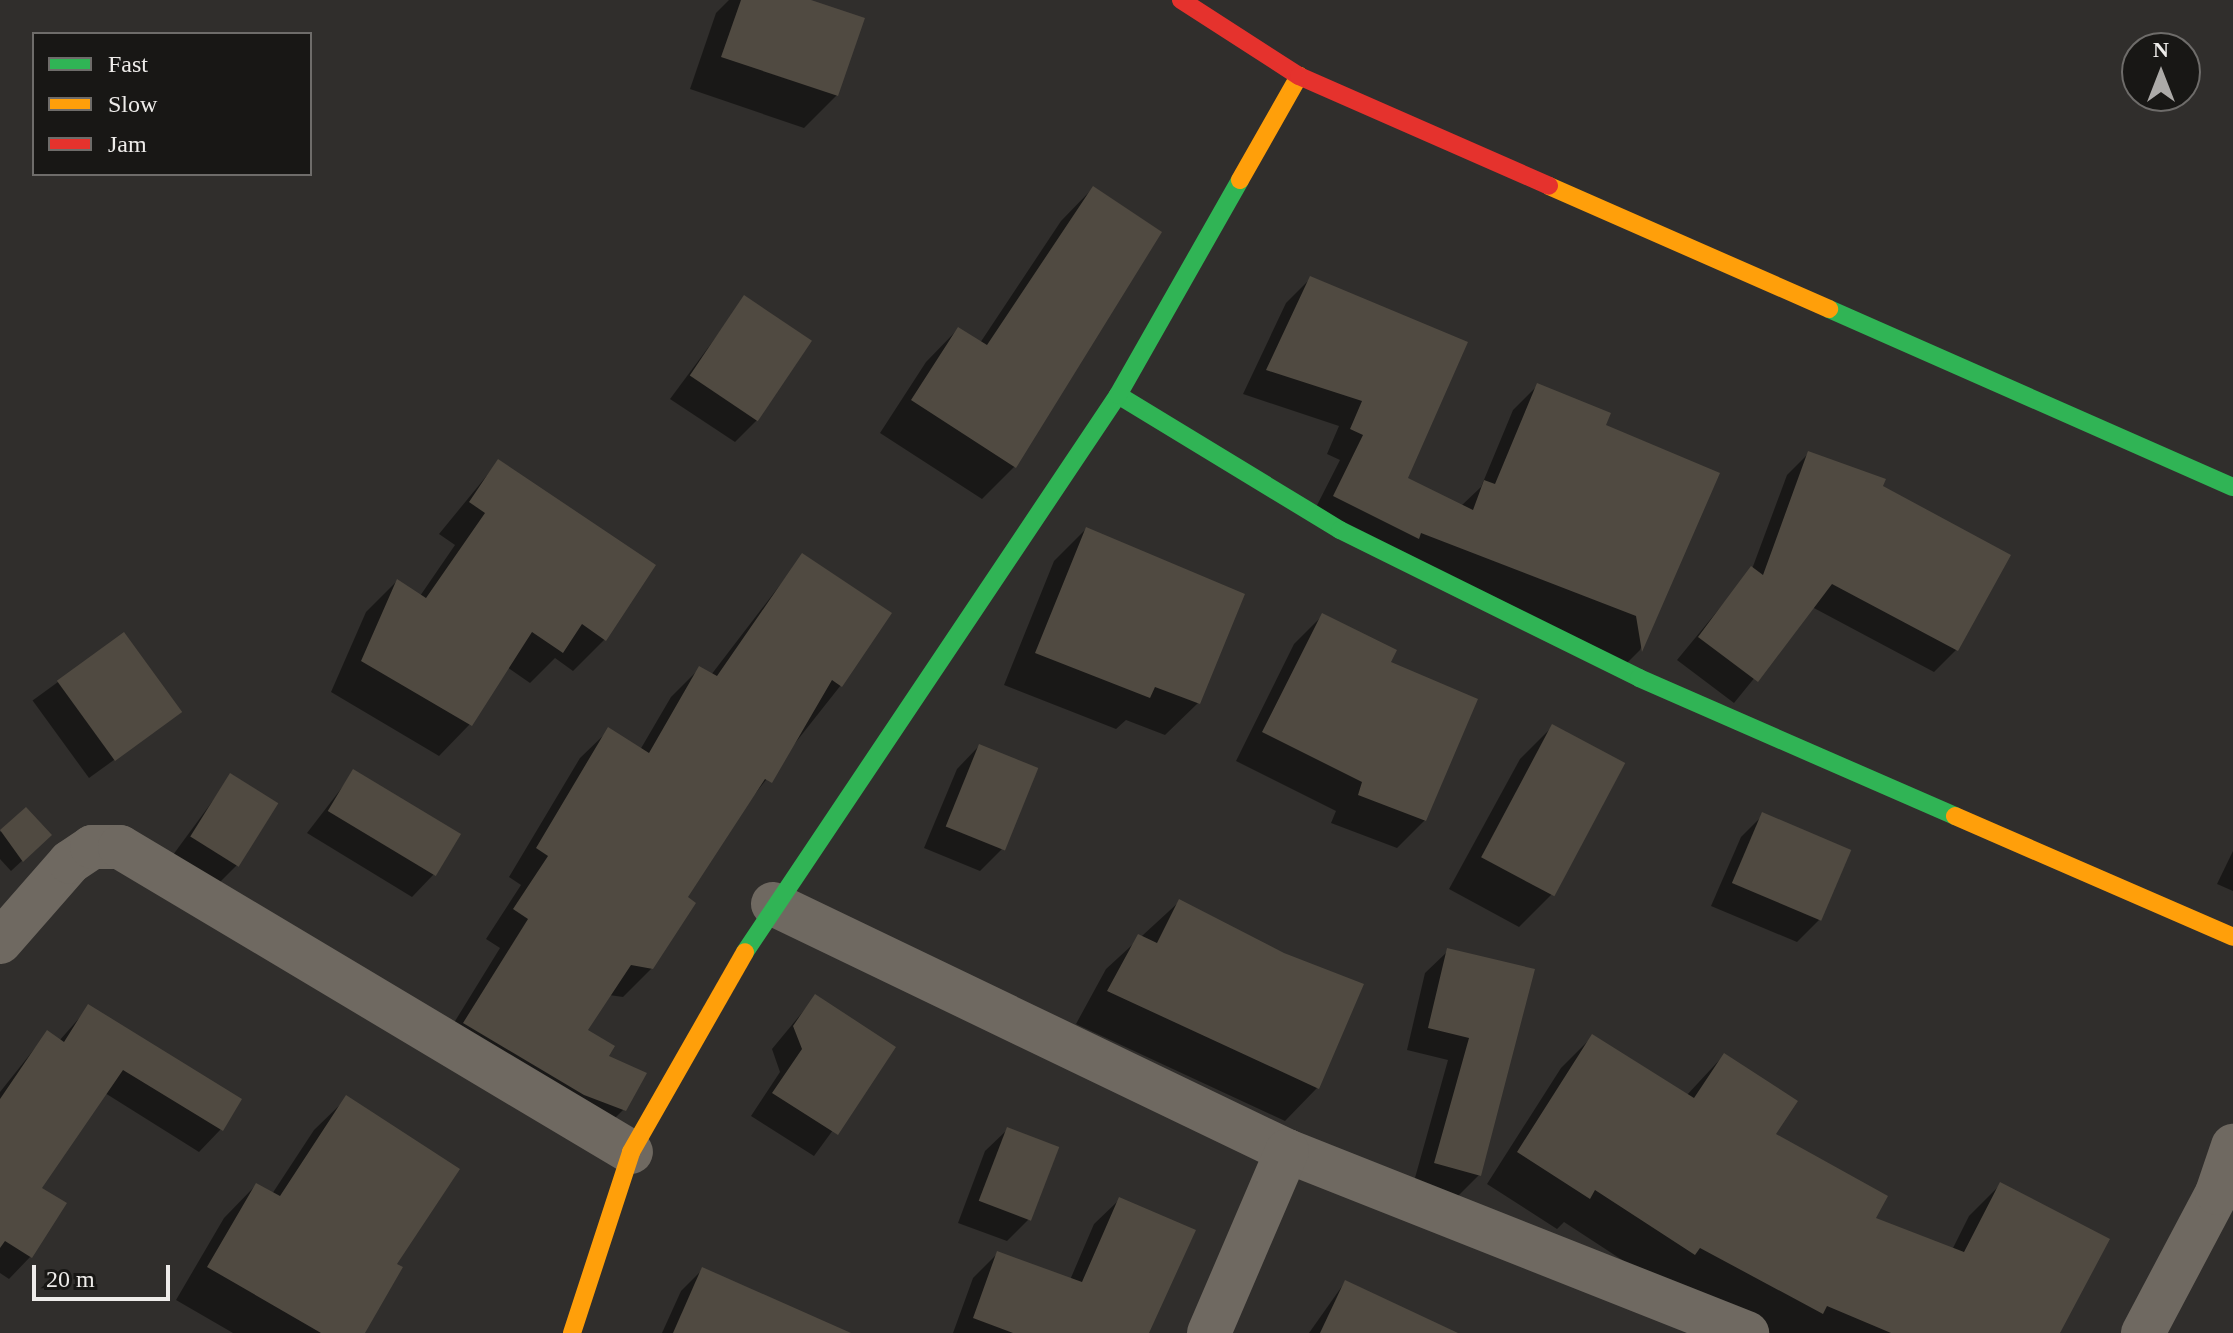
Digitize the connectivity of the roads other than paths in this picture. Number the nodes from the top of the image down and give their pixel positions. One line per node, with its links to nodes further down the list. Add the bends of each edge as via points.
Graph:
1 (1181, 0): 2 (street)
2 (1299, 76): 3 (street); 4 (street)
3 (1118, 395): 5 (street); 6 (street, via 1340,530 1639,678)
4 (2233, 487)
5 (773, 904): 9 (street); 10 (street)
6 (2233, 937)
7 (0, 942): 10 (street, via 70,862 92,847 120,847)
8 (2233, 1146): 14 (street, via 2217,1193)
9 (1287, 1151): 12 (street); 13 (street)
10 (631, 1152): 11 (street)
11 (572, 1333)
12 (1209, 1333)
13 (1747, 1333)
14 (2143, 1333)

